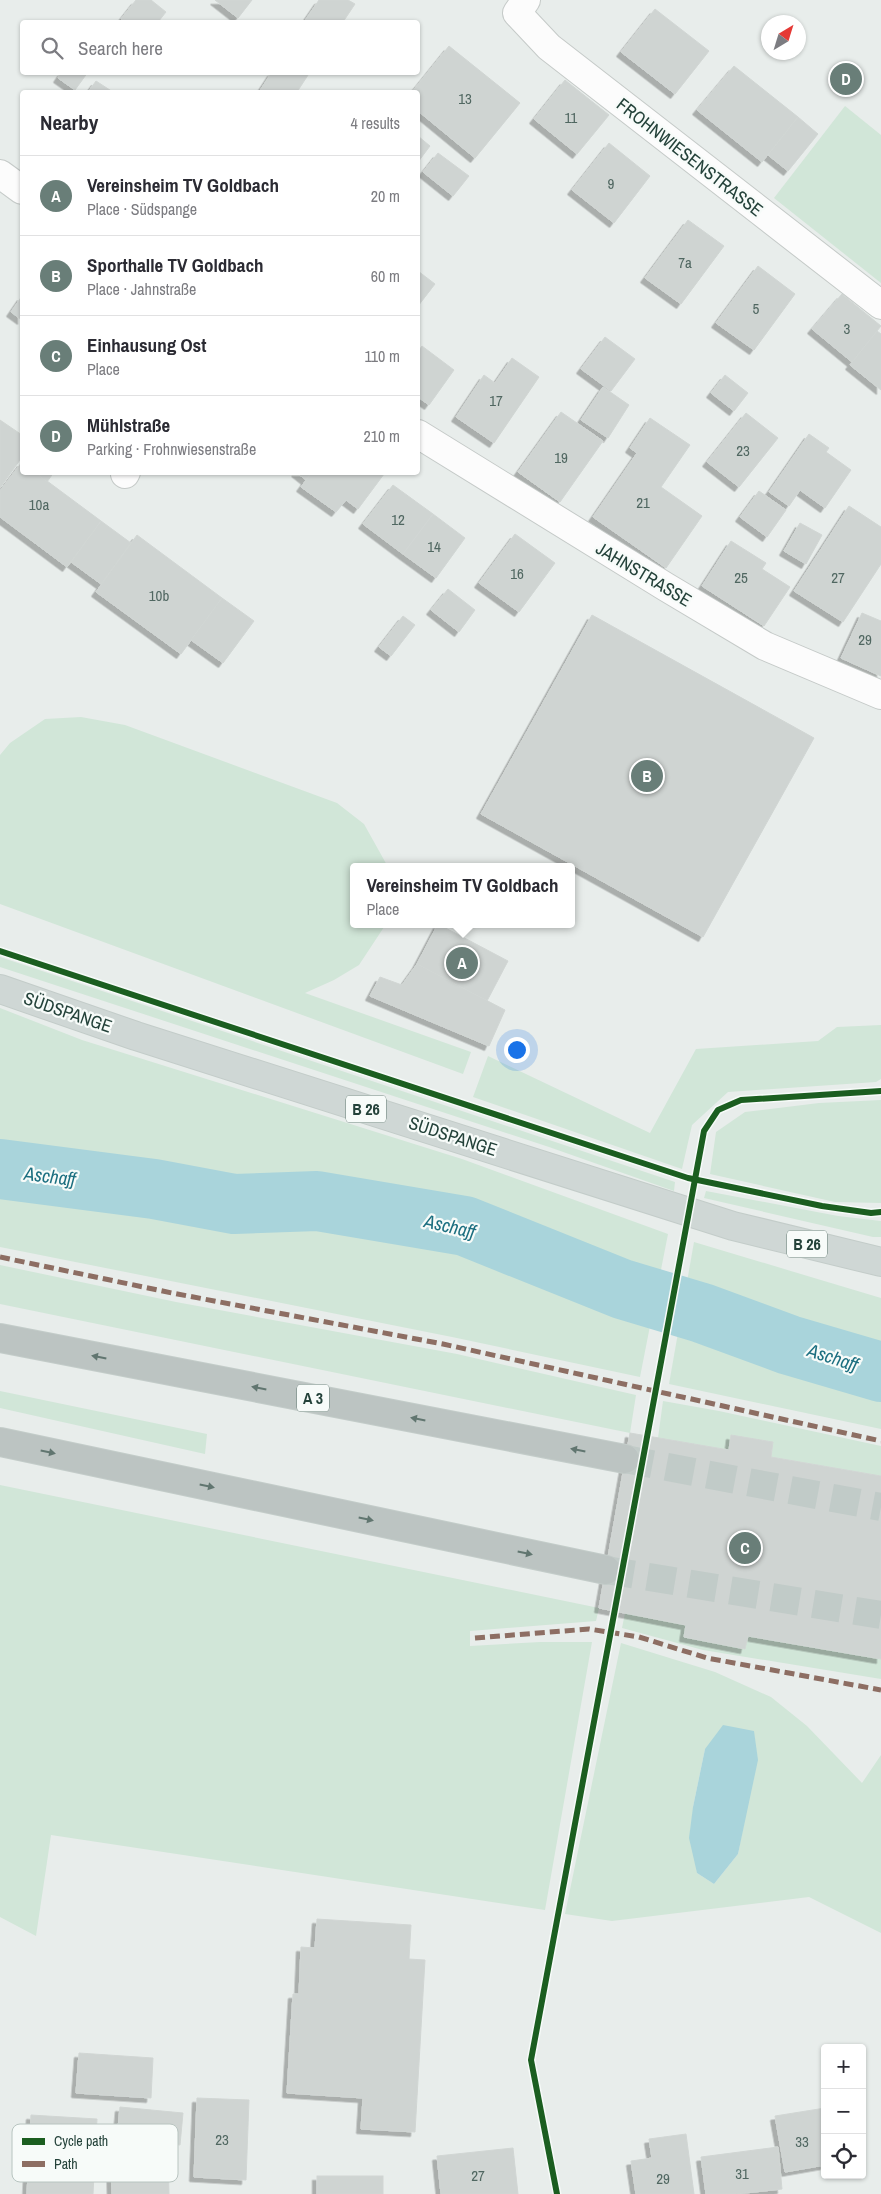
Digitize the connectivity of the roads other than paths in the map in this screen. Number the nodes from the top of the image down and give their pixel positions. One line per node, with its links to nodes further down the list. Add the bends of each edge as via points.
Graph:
1 (526, 0): 4 (street, FROHNWIESENSTRASSE, via 517,13 549,47)
2 (0, 174): 3 (street)
3 (20, 189)
4 (881, 305)
5 (420, 435): 6 (street, JAHNSTRASSE, via 766,646)
6 (881, 695)
7 (0, 989): 8 (main road, SÜDSPANGE / B 26, via 136,1036 733,1226)
8 (881, 1262)
9 (0, 1338): 11 (highway, A 3, one-way to 9)
10 (0, 1442): 12 (highway, one-way to 12)
11 (625, 1459)
12 (606, 1570)

